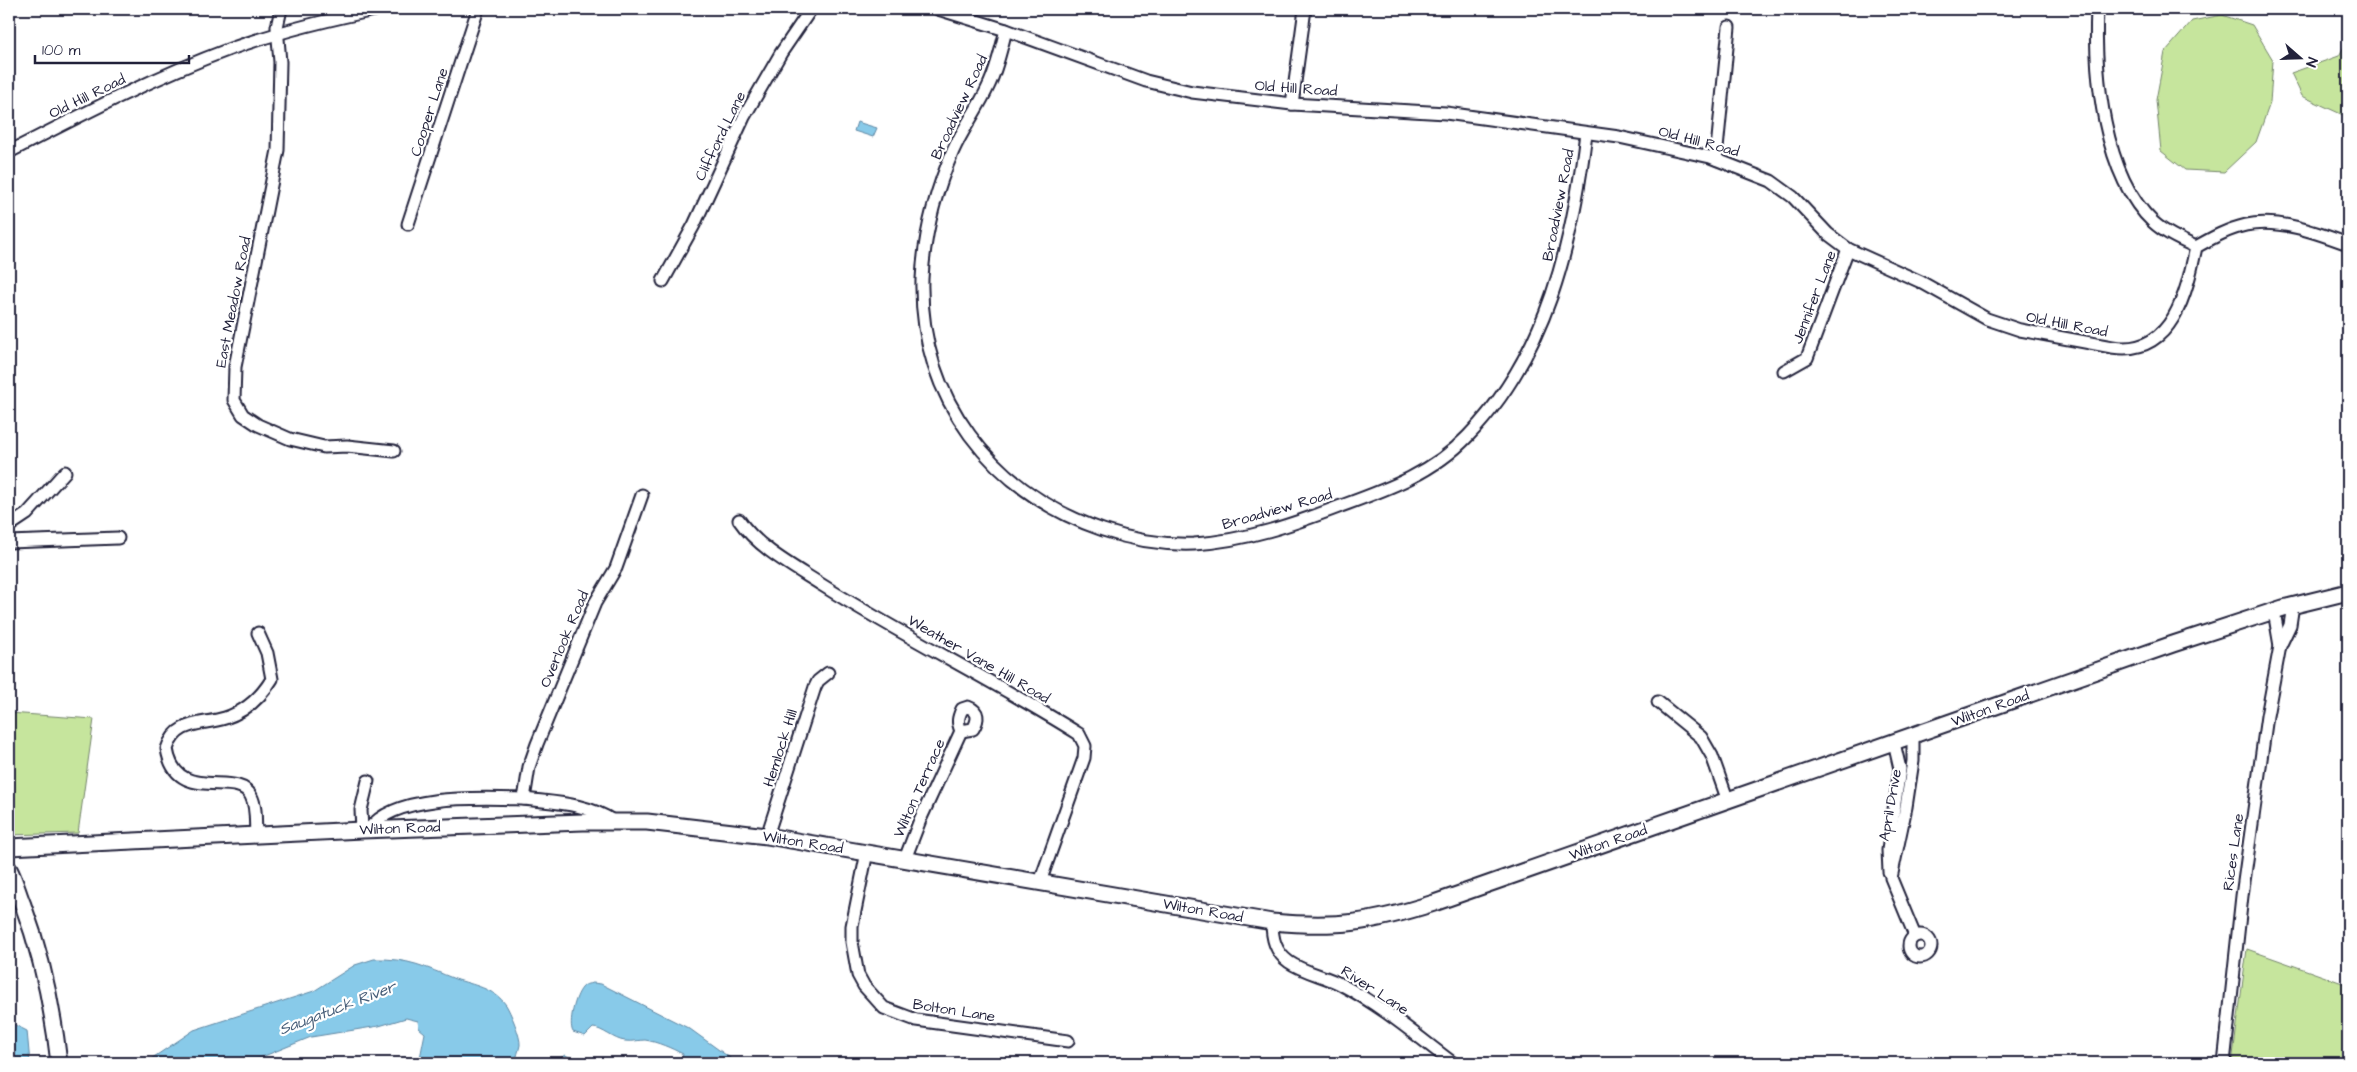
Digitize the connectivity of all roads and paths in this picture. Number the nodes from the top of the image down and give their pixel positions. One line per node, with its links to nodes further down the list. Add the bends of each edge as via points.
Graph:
1 (280, 9): 10 (street, East Meadow Road)
2 (380, 9): 10 (street, Old Hill Road)
3 (478, 9): 15 (street, Cooper Lane)
4 (811, 9): 19 (street, Clifford Lane, via 744,117 694,225)
5 (938, 9): 9 (street, Old Hill Road)
6 (1305, 9): 11 (street)
7 (2097, 9): 17 (street, via 2096,65 2101,100 2111,144 2125,181 2134,199 2154,222)
8 (1730, 27): 14 (street)
9 (1006, 30): 11 (street, Old Hill Road, via 1162,86); 12 (street, Broadview Road, via 988,86 948,162 929,226 922,279 928,345 939,381 953,409 984,454 1021,488 1051,507 1086,524 1125,537 1192,544 1239,538 1312,517 1397,485 1453,450 1483,420 1508,387 1522,364 1553,294 1573,223)
10 (278, 34): 13 (street, Old Hill Road, via 176,71); 21 (street, East Meadow Road, via 278,150 235,367 234,400 248,420 290,439 324,448 347,446)
11 (1292, 104): 12 (street, Old Hill Road, via 1414,109)
12 (1586, 133): 14 (street, Old Hill Road, via 1635,140)
13 (9, 152)
14 (1716, 159): 18 (street, Old Hill Road, via 1778,185 1821,228)
15 (408, 224)
16 (2348, 244): 17 (street, via 2294,228 2263,223 2233,229)
17 (2196, 246): 18 (street, Old Hill Road, via 2186,294 2174,317 2150,340 2139,346 2123,348 2004,326 1921,282)
18 (1848, 249): 20 (street, Jennifer Lane, via 1807,358)
19 (663, 281)
20 (1784, 371)
21 (394, 451)
22 (65, 472): 25 (street, via 27,514)
23 (642, 495): 39 (street, Overlook Road, via 616,568 595,603 537,744)
24 (739, 520): 50 (street, Weather Vane Hill Road, via 748,534 857,607 1079,734 1085,746 1084,758)
25 (9, 526)
26 (118, 538): 27 (street)
27 (9, 542)
28 (2348, 592): 29 (main road, Wilton Road)
29 (2293, 605): 30 (main road, Wilton Road); 32 (street, Rices Lane, via 2290,625)
30 (2274, 611): 32 (street, Rices Lane); 36 (main road, Wilton Road)
31 (258, 633): 43 (street, via 272,679 261,696 236,714 183,728 174,734 167,749 171,764 188,780 240,786 248,790 253,800)
32 (2280, 646): 56 (street, Rices Lane, via 2242,896)
33 (828, 673): 44 (street, Hemlock Hill, via 815,687)
34 (1658, 702): 40 (street, via 1700,737 1712,756)
35 (961, 731): 47 (street, Wilton Terrace)
36 (1913, 736): 37 (main road, Wilton Road); 49 (street, April Drive, via 1906,807)
37 (1894, 743): 40 (main road, Wilton Road); 49 (street, April Drive, via 1900,769 1888,850)
38 (368, 781): 42 (street, via 361,810)
39 (524, 799): 41 (street, via 579,806 598,812); 42 (street, via 475,797 425,803 382,817)
40 (1728, 801): 51 (main road, Wilton Road, via 1388,917 1331,926)
41 (613, 822): 42 (main road, Wilton Road); 44 (main road, Wilton Road, via 677,824)
42 (366, 829): 43 (main road, Wilton Road)
43 (256, 834): 45 (main road, Wilton Road)
44 (768, 836): 46 (main road, Wilton Road)
45 (9, 847)
46 (868, 852): 47 (main road, Wilton Road); 53 (street, Bolton Lane, via 852,926 852,942 858,975 884,1008 916,1020)
47 (905, 859): 50 (main road, Wilton Road)
48 (9, 869): 54 (main road, via 44,977)
49 (1891, 878): 52 (street, April Drive)
50 (1040, 882): 51 (main road, Wilton Road)
51 (1272, 922): 55 (street, River Lane, via 1272,940 1289,962 1343,985)
52 (1915, 936)
53 (1068, 1041)
54 (59, 1063)
55 (1453, 1063)
56 (2224, 1063)

